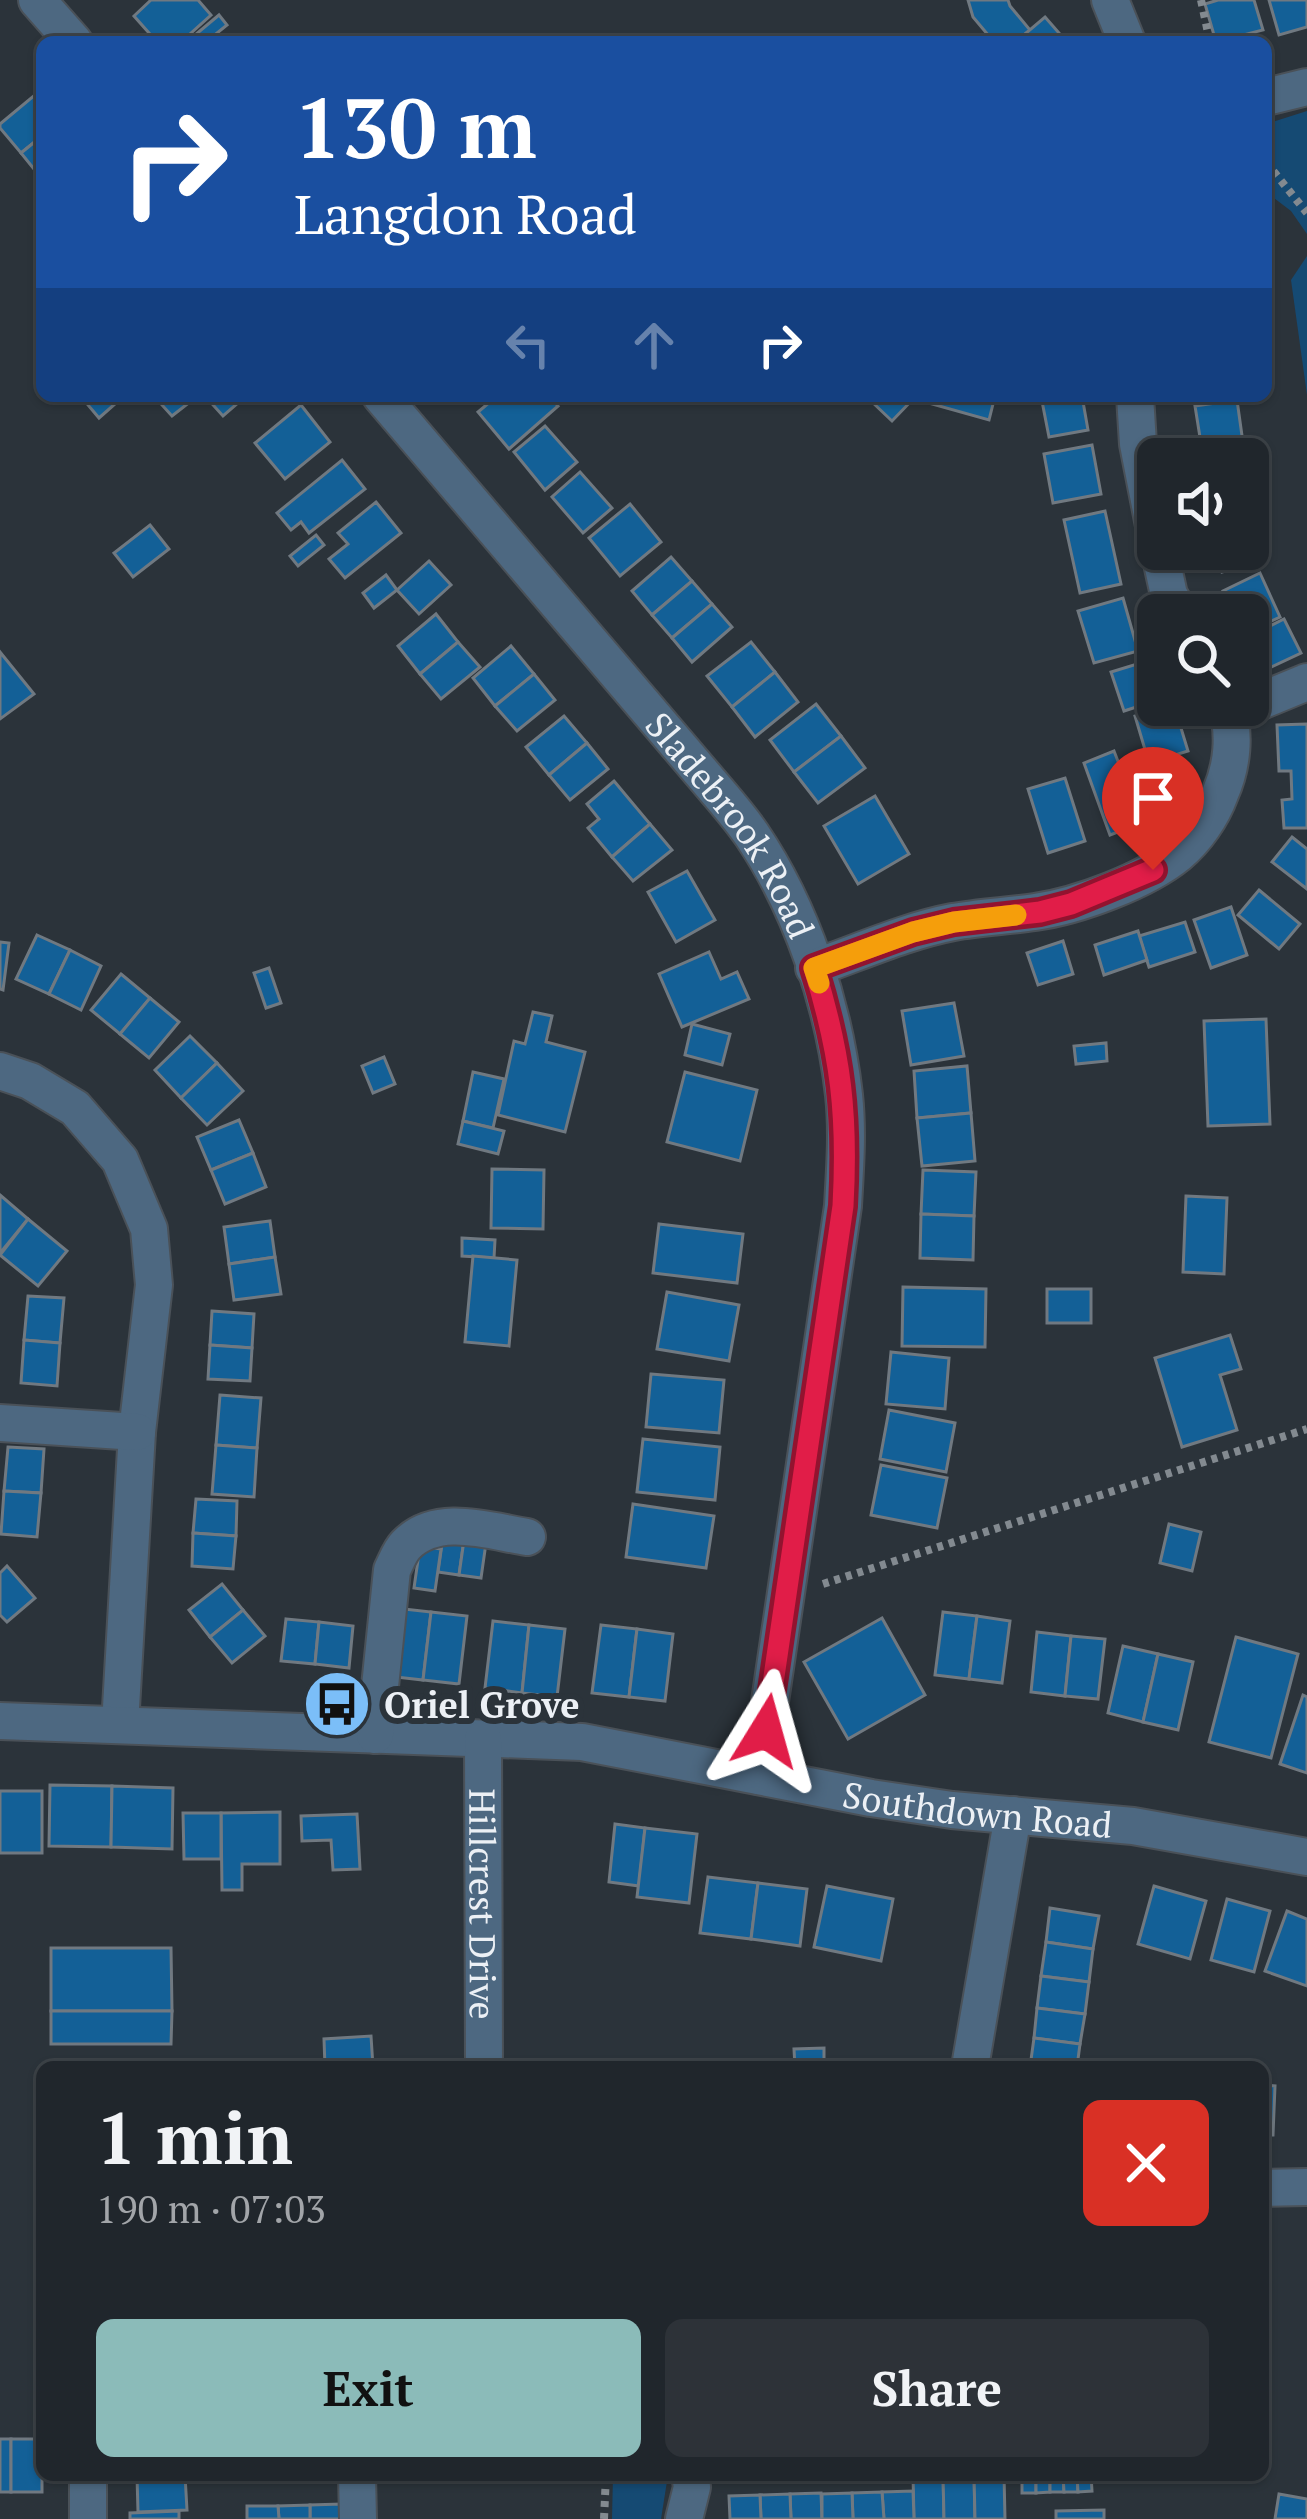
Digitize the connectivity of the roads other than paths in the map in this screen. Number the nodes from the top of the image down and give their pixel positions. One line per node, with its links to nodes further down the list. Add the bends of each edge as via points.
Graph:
1 (37, 0): 3 (street)
2 (1110, 0): 4 (street)
3 (69, 36)
4 (1125, 36)
5 (1307, 87): 6 (street)
6 (1272, 96)
7 (386, 402): 13 (street, Sladebrook Road, via 752,835)
8 (1136, 402): 9 (street)
9 (1138, 438)
10 (1307, 682): 11 (street)
11 (1269, 695)
12 (1228, 726): 13 (street, via 1231,756 1218,801 1178,854 1153,870 1071,904 913,932)
13 (814, 968): 22 (street, Sladebrook Road, via 844,1095 843,1206)
14 (0, 1071): 16 (street, via 75,1108 119,1160 148,1228 154,1285)
15 (0, 1423): 16 (street)
16 (137, 1432): 19 (street)
17 (527, 1537): 20 (street, via 450,1526 404,1546 392,1570)
18 (0, 1720): 19 (street, Southdown Road)
19 (120, 1725): 20 (street, Southdown Road)
20 (375, 1735): 21 (street, Southdown Road)
21 (483, 1739): 22 (street, Southdown Road, via 582,1742); 25 (street, Hillcrest Drive)
22 (759, 1776): 23 (street, Southdown Road)
23 (1013, 1815): 24 (street, Southdown Road, via 1133,1826); 26 (street)
24 (1307, 1857)
25 (484, 2061)
26 (971, 2061)
27 (1307, 2187): 28 (street)
28 (1269, 2188)
29 (88, 2481): 32 (street)
30 (357, 2481): 33 (street)
31 (691, 2481): 34 (street)
32 (88, 2519)
33 (358, 2519)
34 (683, 2519)

